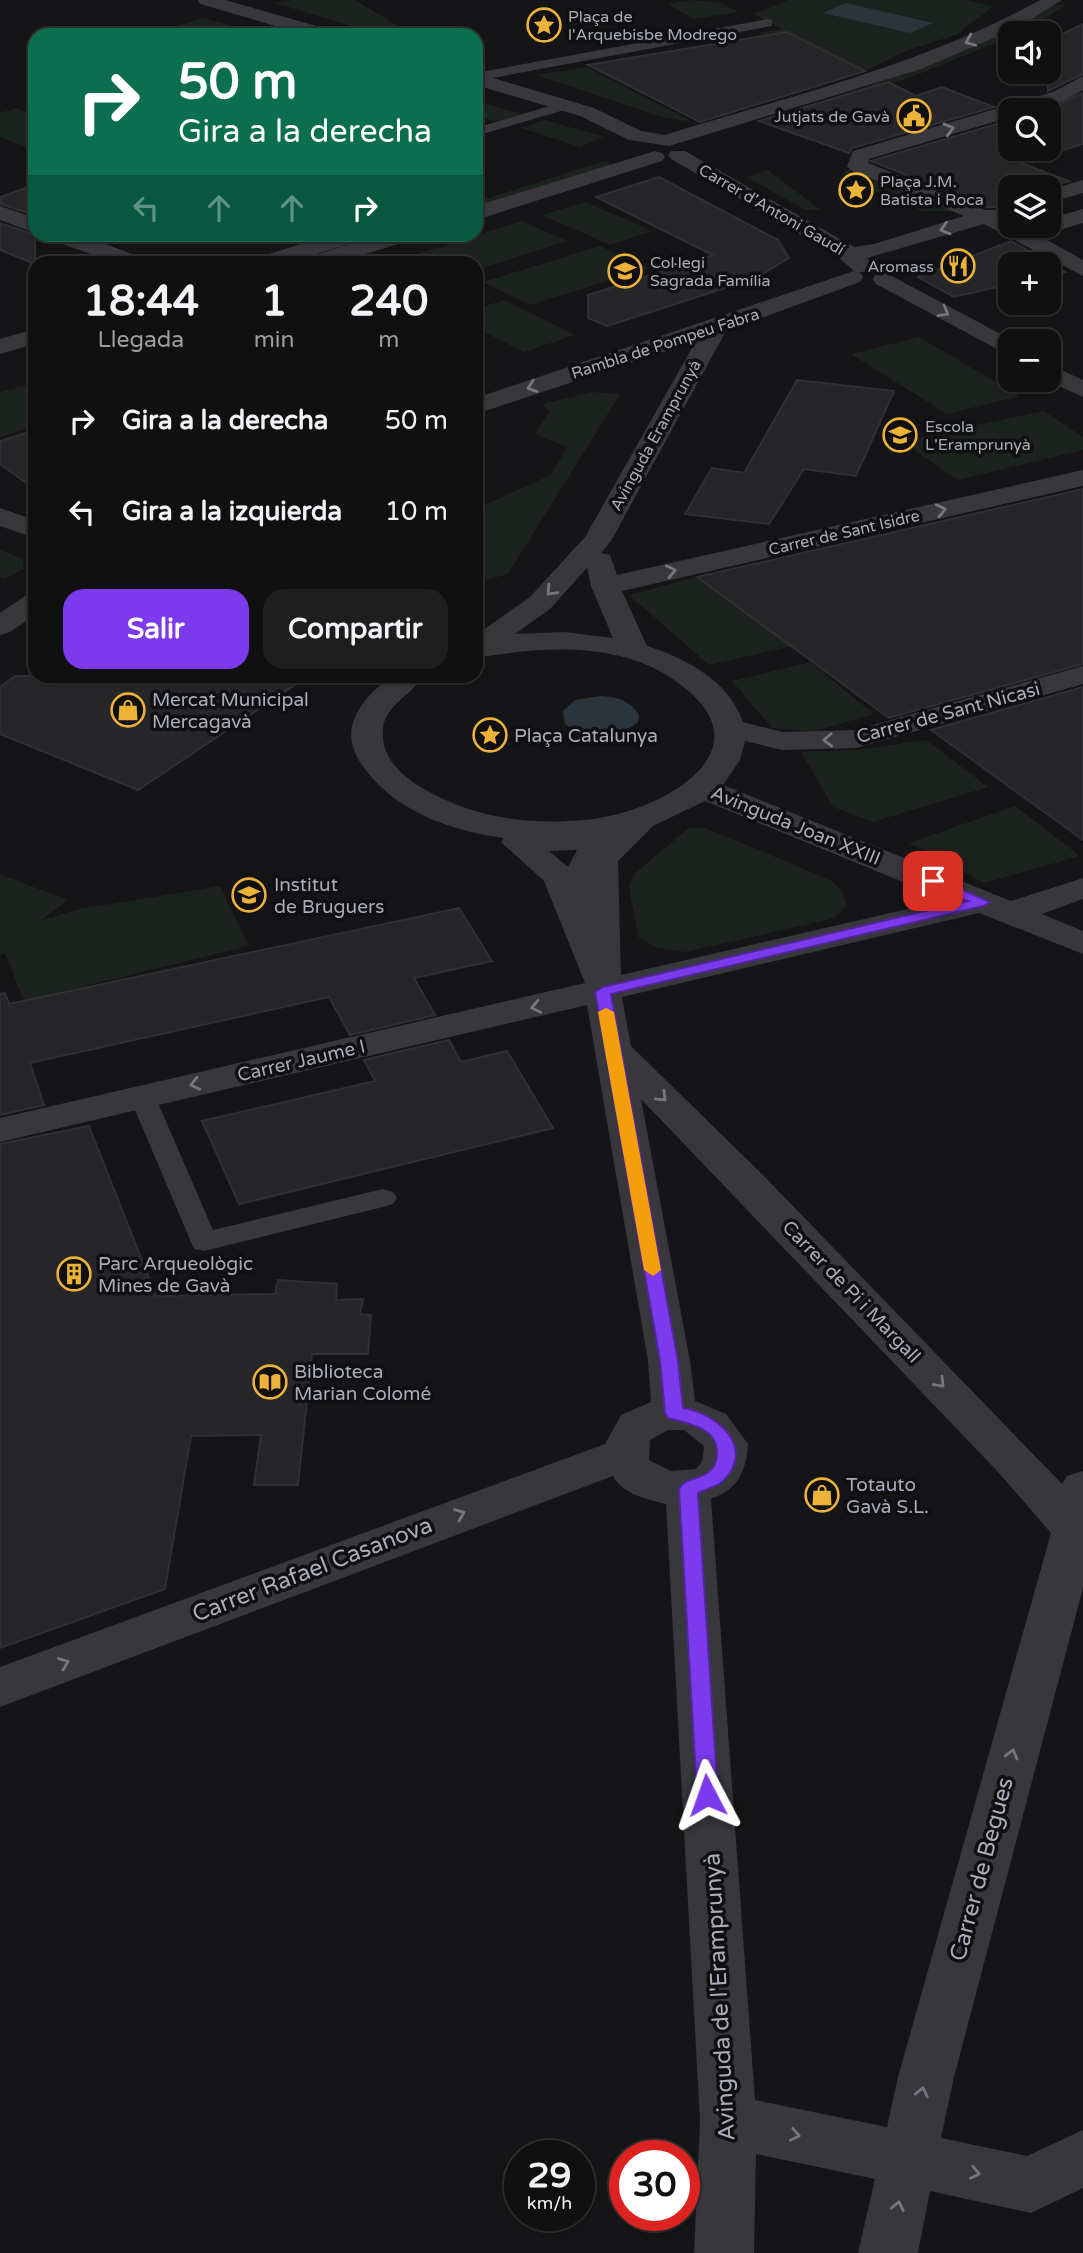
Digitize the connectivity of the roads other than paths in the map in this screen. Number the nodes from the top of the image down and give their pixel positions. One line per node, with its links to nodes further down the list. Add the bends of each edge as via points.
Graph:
1 (1053, 0): 17 (street, one-way to 17, via 892,73)
2 (221, 2): 6 (street)
3 (1072, 9): 4 (street)
4 (1048, 21)
5 (768, 23): 8 (lane)
6 (305, 28)
7 (998, 45): 17 (street, via 861,99)
8 (483, 77)
9 (483, 80): 13 (street, Carrer d'Antoni Gaudí)
10 (1083, 82): 11 (street)
11 (1060, 96): 12 (street); 14 (street)
12 (1053, 98)
13 (566, 105): 16 (lane); 17 (street, Carrer d'Antoni Gaudí)
14 (1083, 105)
15 (998, 115): 25 (street, one-way to 15, via 857,166 860,155)
16 (483, 130)
17 (658, 145): 20 (street); 21 (street); 36 (street, Carrer d'Antoni Gaudí)
18 (1083, 186): 19 (street)
19 (1061, 193)
20 (483, 195)
21 (483, 210)
22 (0, 213): 27 (street)
23 (998, 213): 25 (street)
24 (1083, 216): 26 (street)
25 (984, 217): 28 (street); 36 (street, one-way to 36, via 877,250)
26 (1061, 222)
27 (28, 223)
28 (998, 223)
29 (1029, 238): 37 (street)
30 (78, 242): 33 (street)
31 (332, 242): 34 (street)
32 (381, 242): 35 (street)
33 (115, 256)
34 (287, 256)
35 (336, 256)
36 (855, 266): 38 (street, Rambla de Pompeu Fabra); 40 (street, one-way to 40, via 867,281 884,279)
37 (1083, 269)
38 (714, 330): 45 (street, Rambla de Pompeu Fabra, one-way to 45); 49 (street, Avinguda Eramprunyà)
39 (28, 339): 41 (street)
40 (998, 342)
41 (1, 350): 42 (street)
42 (28, 351)
43 (1061, 378): 44 (street)
44 (1083, 390)
45 (483, 405)
46 (1083, 478): 50 (street, Carrer de Sant Isidre, one-way to 46)
47 (0, 516): 48 (street)
48 (28, 527)
49 (597, 541): 50 (street); 53 (street, Avinguda Eramprunyà, one-way to 53, via 540,603)
50 (605, 586): 55 (street)
51 (28, 607): 52 (street)
52 (0, 626)
53 (483, 644)
54 (483, 648): 55 (street, via 557,641)
55 (636, 653): 58 (street, via 671,666 700,684 719,705)
56 (1083, 675): 58 (street, Carrer de Sant Nicasi, one-way to 58, via 856,739 782,741)
57 (399, 683): 61 (street, via 372,713 366,739 371,756 388,781 407,796)
58 (730, 728): 59 (street, via 725,760)
59 (702, 788): 60 (street, via 670,808); 63 (street, Avinguda Joan XXIII)
60 (642, 818): 61 (street, via 608,827 551,832); 65 (street, via 601,859)
61 (459, 820): 65 (street, via 536,868)
62 (1083, 888): 63 (street, Carrer Jaume I)
63 (997, 907): 64 (street, Avinguda Joan XXIII); 65 (street, Carrer Jaume I)
64 (1083, 943)
65 (600, 981): 66 (street); 67 (street, Carrer Jaume I, one-way to 67)
66 (613, 1049): 70 (street, via 669,1361); 73 (street, Carrer de Pi i Margall, one-way to 73, via 1015,1461)
67 (142, 1096): 68 (street, Carrer Jaume I); 69 (lane, via 204,1242)
68 (0, 1130)
69 (383, 1198)
70 (674, 1413): 71 (street, via 637,1425 627,1438); 72 (street, via 710,1424 722,1436 727,1451 724,1466 714,1478)
71 (625, 1454): 72 (street, via 646,1482 666,1489); 74 (street, Carrer Rafael Casanova, one-way to 71)
72 (688, 1489): 75 (street, Avinguda de l'Eramprunyà)
73 (1080, 1519): 77 (street, Carrer de Begues, one-way to 73, via 926,2077)
74 (0, 1687)
75 (728, 2121): 77 (street, one-way to 77); 78 (street, Avinguda de l'Eramprunyà); 79 (street)
76 (1083, 2157): 77 (street, one-way to 76, via 1031,2185)
77 (908, 2159): 80 (street, Carrer de Begues, one-way to 77)
78 (724, 2253)
79 (749, 2253)
80 (888, 2253)

